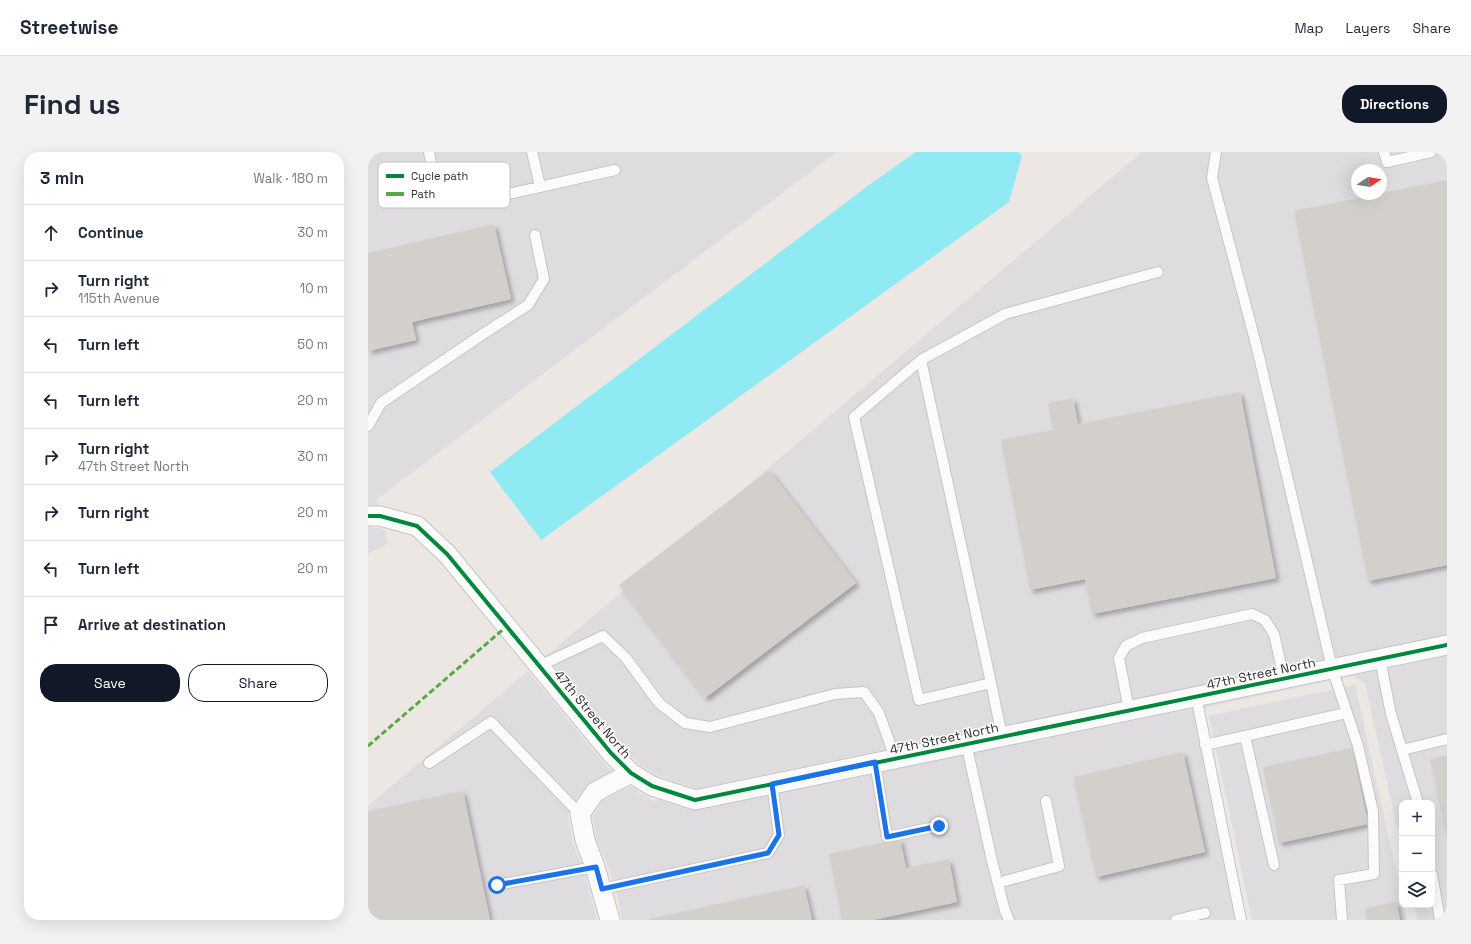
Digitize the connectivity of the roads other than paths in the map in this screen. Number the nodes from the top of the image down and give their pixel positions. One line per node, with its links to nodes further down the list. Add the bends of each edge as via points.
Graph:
1 (429, 152): 6 (lane)
2 (532, 152): 8 (lane)
3 (1216, 152): 18 (lane, via 1212,178 1257,348)
4 (1431, 152): 5 (lane)
5 (1386, 157)
6 (431, 162)
7 (615, 170): 8 (lane)
8 (540, 186): 9 (lane)
9 (510, 193)
10 (535, 236): 13 (lane, via 544,279 528,305 381,403)
11 (1158, 272): 12 (lane, via 1005,314)
12 (921, 360): 20 (lane); 20 (lane, via 854,417 919,700)
13 (368, 426)
14 (368, 516): 17 (street, 47th Street North, via 380,516 417,526 447,554)
15 (1447, 645): 16 (street, 47th Street North)
16 (1380, 659): 18 (street, 47th Street North); 29 (lane)
17 (539, 666): 30 (lane, via 603,636 626,658 659,703 685,723 710,727 835,694 864,692 879,713); 33 (street, 47th Street North, via 611,753)
18 (1332, 668): 19 (street, 47th Street North); 23 (lane)
19 (1284, 678): 21 (street, 47th Street North); 22 (lane, via 1274,634 1265,620 1252,614 1142,638 1126,646 1119,658)
20 (991, 683): 24 (lane)
21 (1196, 696): 22 (street, 47th Street North); 28 (lane)
22 (1128, 710): 24 (street, 47th Street North)
23 (1346, 713): 25 (lane); 50 (lane, via 1358,746 1373,811 1374,874 1340,880)
24 (1002, 736): 27 (street, 47th Street North)
25 (1245, 736): 28 (lane); 39 (lane)
26 (1447, 739): 29 (lane)
27 (966, 743): 30 (street, 47th Street North); 41 (lane)
28 (1205, 745): 49 (lane)
29 (1402, 750): 35 (lane)
30 (895, 758): 31 (street, 47th Street North)
31 (875, 762): 34 (street, 47th Street North); 38 (lane, via 887,837)
32 (429, 763): 37 (lane, via 491,722)
33 (631, 773): 34 (street, 47th Street North, via 652,786 695,800); 37 (street, via 595,792)
34 (772, 784): 43 (lane, via 779,835 768,853)
35 (1417, 800)
36 (1046, 801): 41 (lane, via 1059,866)
37 (580, 814): 40 (street, via 585,840)
38 (939, 826)
39 (1274, 865)
40 (596, 867): 42 (lane); 43 (street)
41 (998, 884): 47 (lane)
42 (497, 885)
43 (602, 889): 46 (street)
44 (1435, 891): 51 (lane)
45 (1205, 913): 48 (lane)
46 (610, 920)
47 (1009, 920)
48 (1176, 920)
49 (1241, 920)
50 (1342, 920)
51 (1440, 920)

